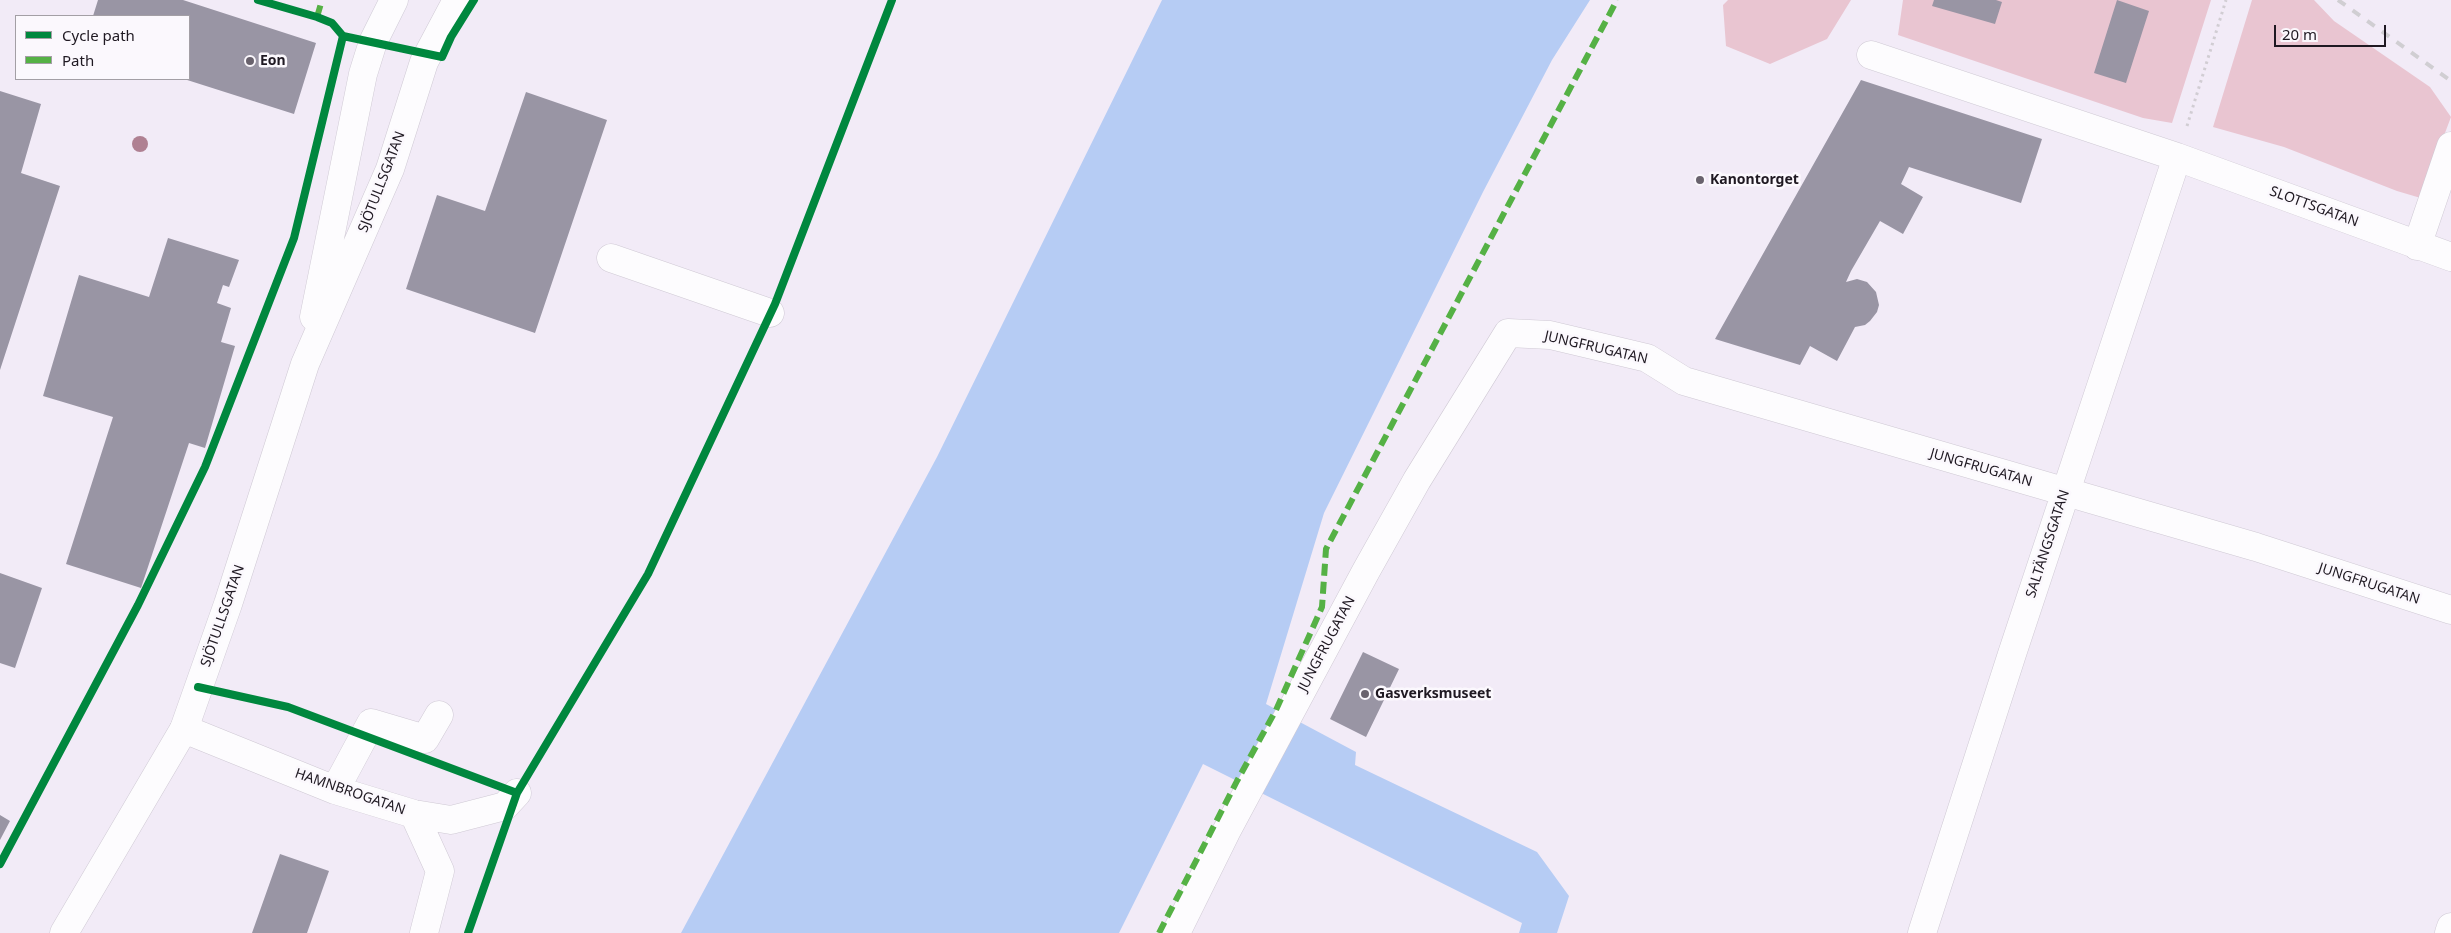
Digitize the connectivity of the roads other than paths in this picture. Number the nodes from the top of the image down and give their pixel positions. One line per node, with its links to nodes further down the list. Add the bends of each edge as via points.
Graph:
1 (394, 0): 10 (street, SJÖTULLSGATAN, via 363,74)
2 (457, 0): 10 (street, SJÖTULLSGATAN, via 424,62 390,169)
3 (1871, 55): 5 (street, SLOTTSGATAN)
4 (2451, 146): 6 (street)
5 (2177, 157): 6 (street, SLOTTSGATAN); 11 (street, SALTÄNGSGATAN)
6 (2418, 246): 7 (street, SLOTTSGATAN)
7 (2451, 257)
8 (611, 258): 9 (street)
9 (770, 313)
10 (305, 364): 14 (street, SJÖTULLSGATAN)
11 (2065, 492): 12 (street, JUNGFRUGATAN, via 2256,547); 21 (street, JUNGFRUGATAN, via 1684,381 1647,358 1550,335 1508,333 1417,480 1288,716); 22 (street, SALTÄNGSGATAN)
12 (2451, 610)
13 (439, 715): 15 (street, via 425,739 371,723)
14 (184, 729): 15 (street, HAMNBROGATAN); 19 (street, SJÖTULLSGATAN)
15 (335, 790): 17 (street, HAMNBROGATAN)
16 (518, 793): 17 (street, HAMNBROGATAN, via 505,806 450,820)
17 (414, 814): 20 (street, via 440,871)
18 (2451, 927): 23 (street)
19 (64, 933)
20 (424, 933)
21 (1176, 933)
22 (1922, 933)
23 (2449, 933)

